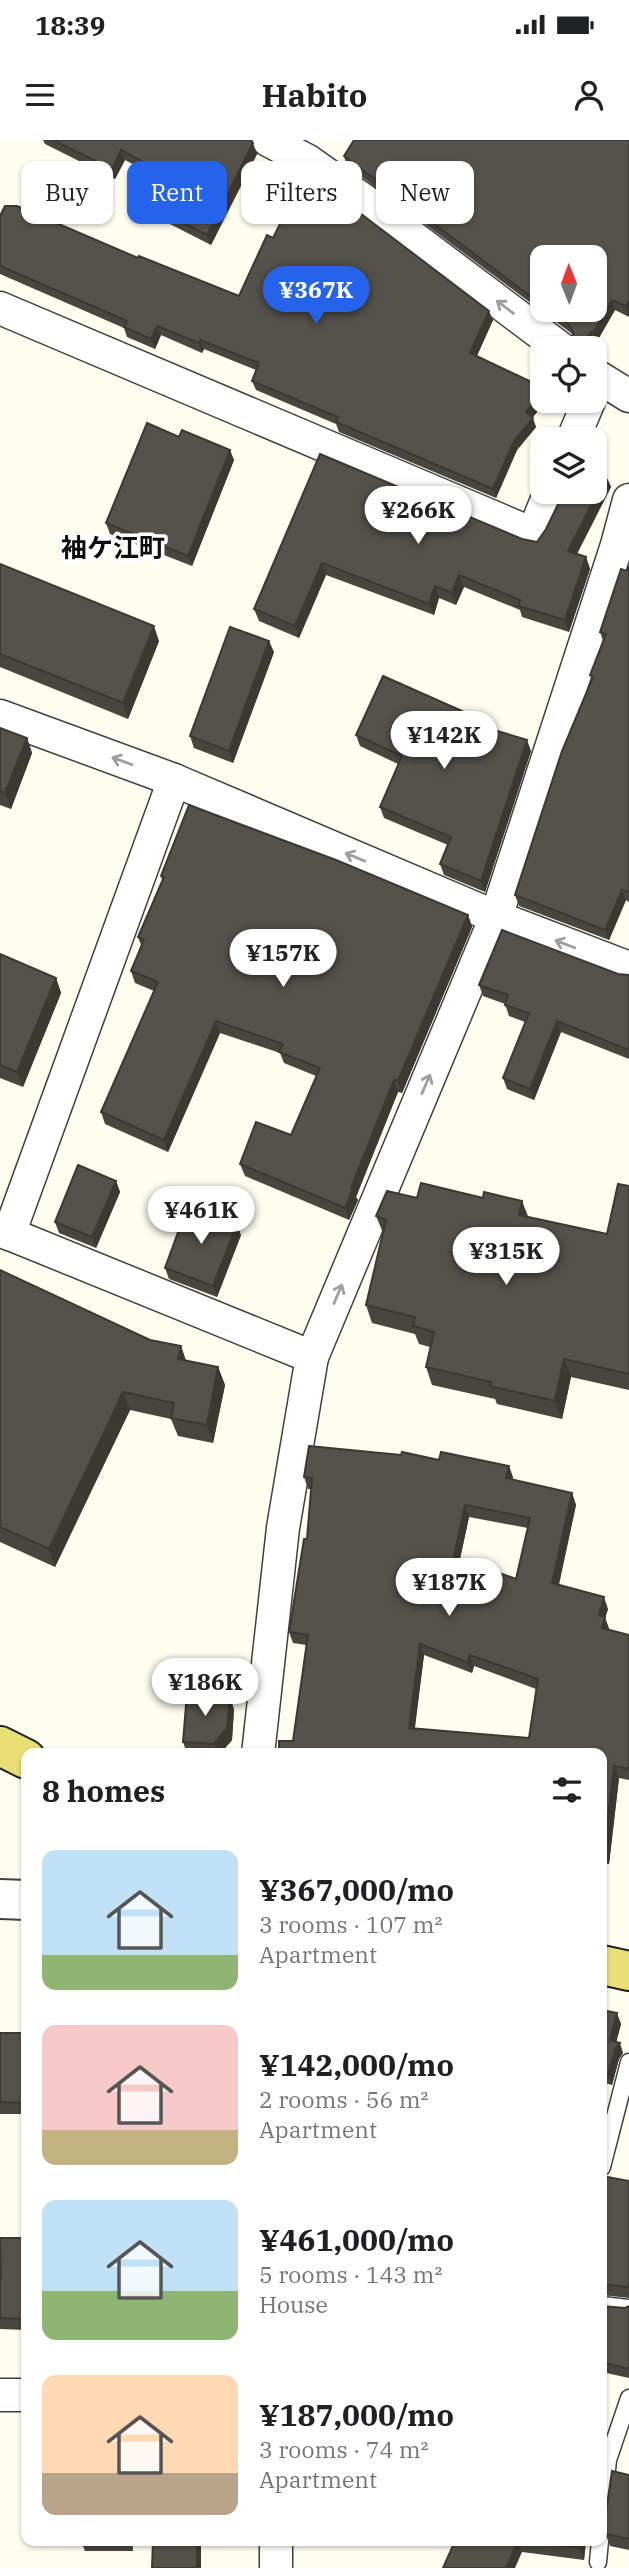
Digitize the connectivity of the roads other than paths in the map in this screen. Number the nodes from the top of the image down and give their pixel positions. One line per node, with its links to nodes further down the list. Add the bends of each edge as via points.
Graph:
1 (268, 140): 2 (street)
2 (312, 151): 4 (street, one-way to 2, via 362,199)
3 (0, 308): 8 (street, via 533,534)
4 (544, 336)
5 (607, 389): 6 (street)
6 (629, 396)
7 (629, 500): 11 (street)
8 (545, 504)
9 (0, 716): 10 (street, one-way to 9)
10 (174, 780): 11 (street, one-way to 10); 13 (street)
11 (496, 917): 12 (street, one-way to 11); 14 (street, one-way to 11)
12 (629, 968)
13 (4, 1232): 14 (street)
14 (312, 1357): 16 (street, via 283,1528)
15 (0, 1746): 17 (main road)
16 (259, 1748)
17 (21, 1756)
18 (0, 1899): 19 (street)
19 (21, 1900)
20 (607, 1966): 21 (main road)
21 (629, 1971)
22 (629, 2062): 23 (lane)
23 (607, 2148)
24 (607, 2306): 25 (lane)
25 (629, 2308)
26 (0, 2395): 27 (street)
27 (21, 2395)
28 (629, 2398): 29 (lane)
29 (607, 2470)
30 (276, 2546): 33 (street)
31 (600, 2546): 32 (lane)
32 (598, 2562)
33 (276, 2568)

